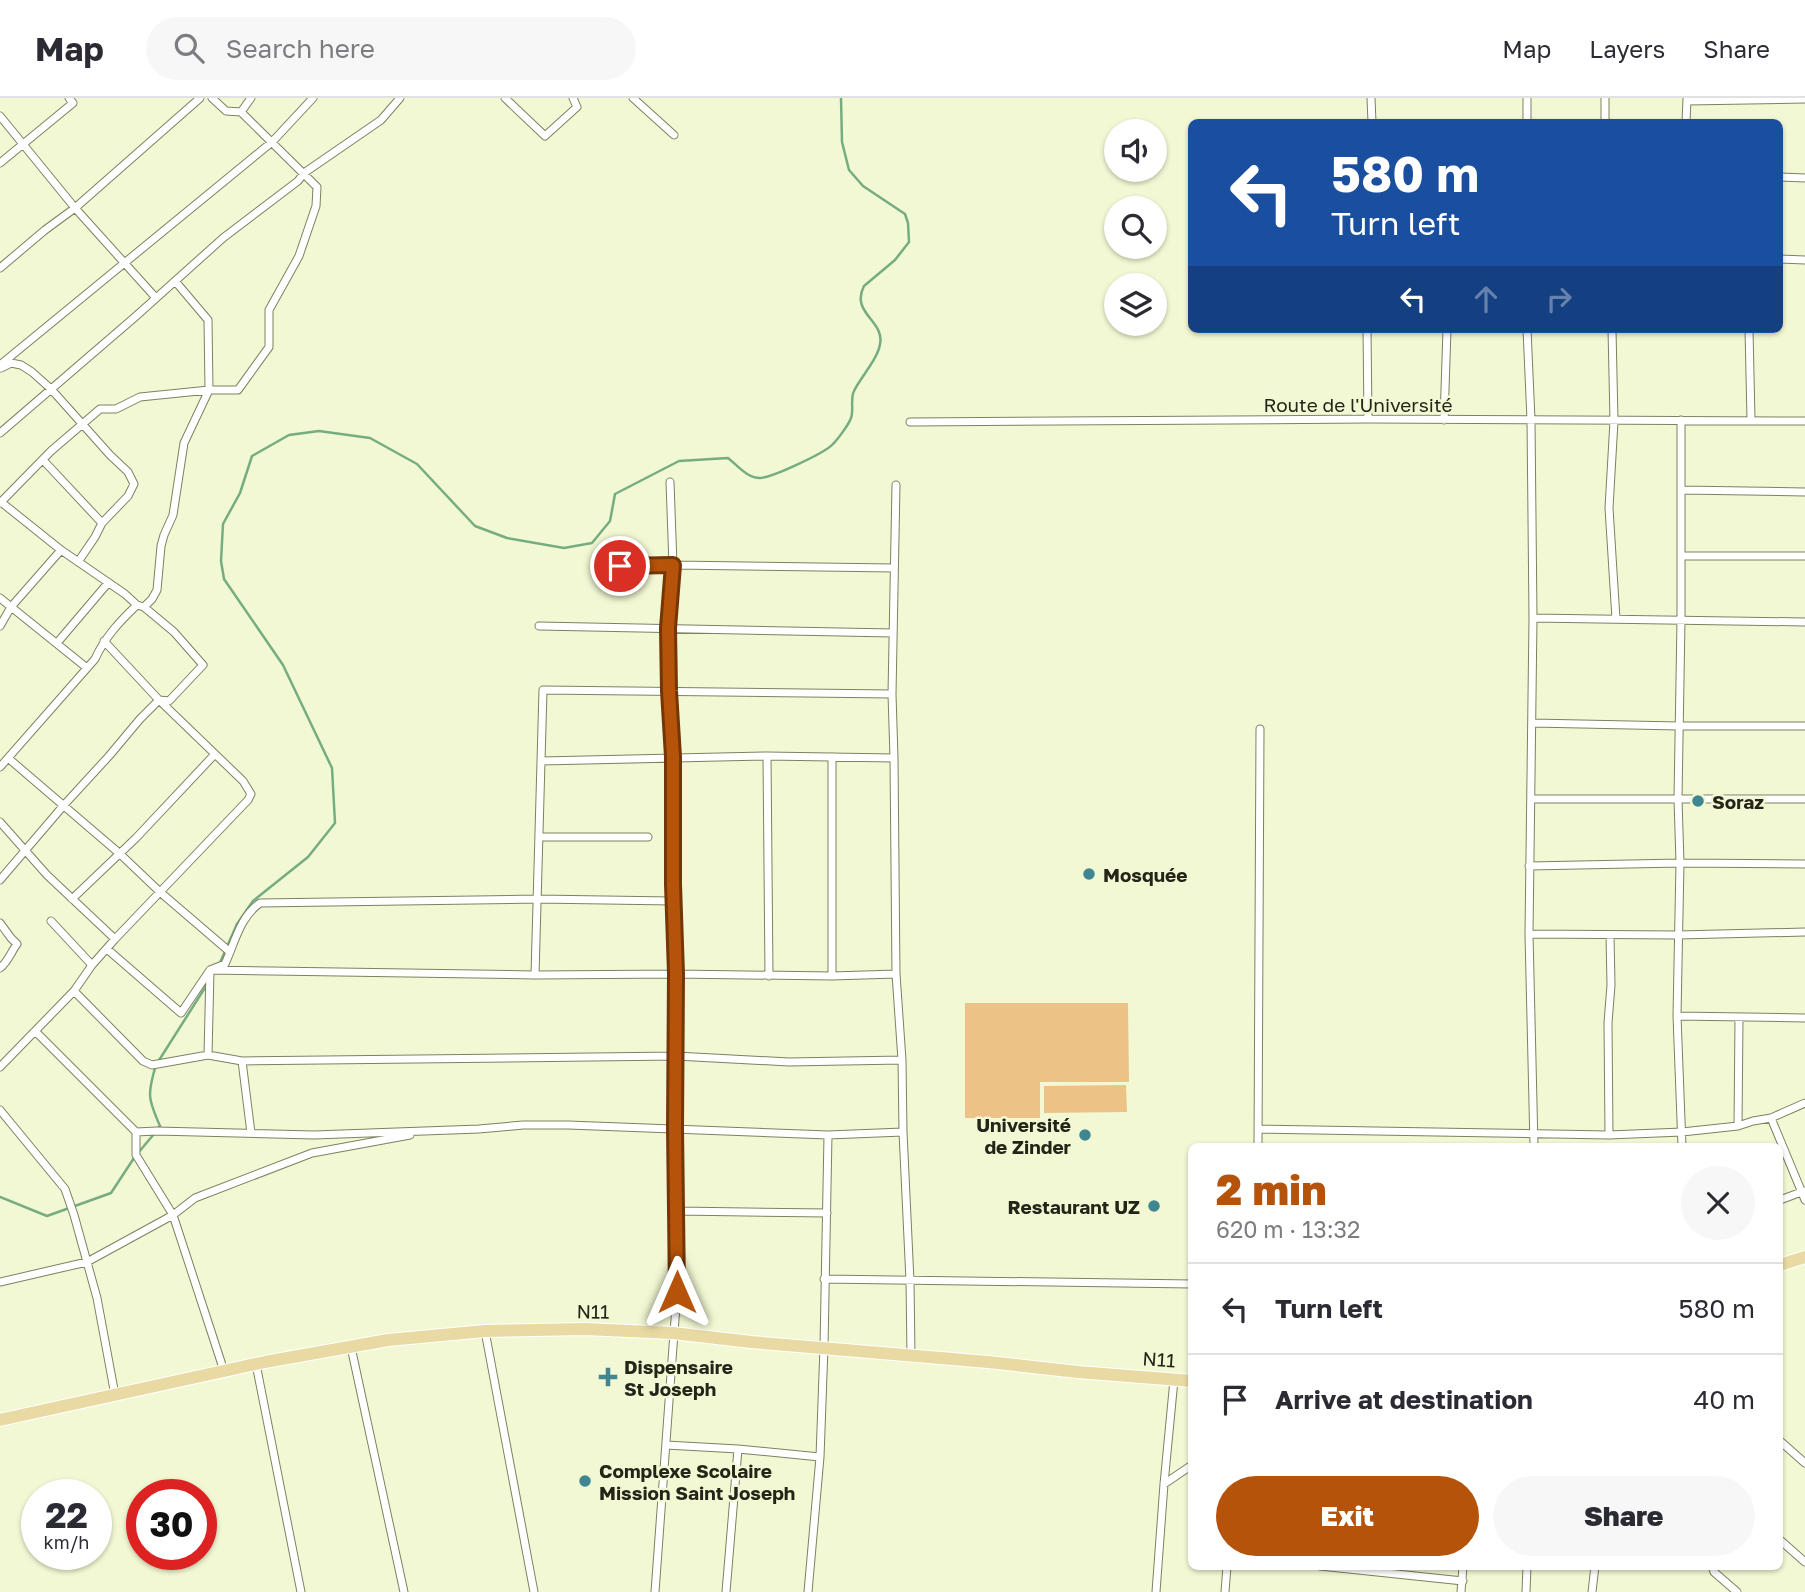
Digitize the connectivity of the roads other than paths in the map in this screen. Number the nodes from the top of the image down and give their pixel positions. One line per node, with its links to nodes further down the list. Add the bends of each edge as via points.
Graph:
1 (69, 98): 23 (street, via 73,103)
2 (200, 98): 28 (street)
3 (212, 98): 15 (street, via 226,111)
4 (251, 98): 15 (street)
5 (313, 98): 22 (street)
6 (505, 98): 7 (street, via 545,136 577,107)
7 (573, 98)
8 (633, 98): 21 (street)
9 (1371, 98): 17 (street)
10 (1527, 98): 18 (street)
11 (1605, 98): 19 (street)
12 (1687, 99): 13 (street); 20 (street)
13 (1805, 99)
14 (394, 100): 25 (street, via 381,120)
15 (241, 112): 22 (street)
16 (0, 116): 23 (street)
17 (1372, 119)
18 (1527, 119)
19 (1605, 119)
20 (1686, 119)
21 (674, 135)
22 (272, 142): 25 (street); 31 (street)
23 (23, 144): 24 (street); 28 (street)
24 (0, 163)
25 (304, 173): 33 (street); 42 (street, via 317,187 316,206 299,256 269,310 269,347 238,390)
26 (1783, 177): 27 (street)
27 (1805, 178)
28 (75, 208): 31 (street); 32 (street)
29 (1783, 259): 30 (street)
30 (1805, 260)
31 (124, 263): 34 (street); 40 (street)
32 (0, 268)
33 (175, 281): 34 (street); 42 (street, via 208,320)
34 (156, 298): 41 (street)
35 (1367, 333): 43 (street)
36 (1447, 333): 44 (street)
37 (1527, 333): 45 (street)
38 (1612, 333): 48 (street)
39 (1749, 333): 47 (street)
40 (0, 367): 41 (street, via 21,365)
41 (51, 389): 51 (street); 52 (street)
42 (209, 390): 51 (street, via 141,397 116,409 100,409); 69 (street, via 184,443 173,515 161,546 157,590)
43 (1368, 419): 44 (street, Route de l'Université); 50 (street, Route de l'Université)
44 (1444, 419): 45 (street, Route de l'Université)
45 (1531, 420): 48 (street, Route de l'Université); 71 (street)
46 (1681, 420): 47 (street, Route de l'Université); 48 (street, Route de l'Université); 56 (street)
47 (1751, 420): 49 (street, Route de l'Université)
48 (1614, 421): 72 (street, via 1609,508)
49 (1805, 421)
50 (910, 422)
51 (83, 424): 53 (street); 59 (street, via 134,484)
52 (0, 433)
53 (43, 460): 58 (street); 59 (street)
54 (670, 482): 64 (street)
55 (896, 485): 66 (street)
56 (1681, 490): 57 (street); 61 (street)
57 (1805, 492)
58 (1, 502): 60 (street)
59 (102, 523): 63 (street)
60 (61, 551): 63 (street); 70 (street)
61 (1681, 556): 62 (street); 73 (street)
62 (1805, 556)
63 (79, 562): 67 (street)
64 (673, 565): 65 (street); 66 (street); 77 (street)
65 (620, 566)
66 (894, 568): 78 (street)
67 (108, 583): 69 (street); 80 (street)
68 (0, 598): 70 (street)
69 (140, 606): 79 (street); 84 (street, via 174,632 203,665 169,701)
70 (11, 607): 75 (street); 80 (street)
71 (1533, 618): 72 (street); 85 (street)
72 (1616, 619): 73 (street)
73 (1681, 620): 74 (street); 86 (street)
74 (1805, 622)
75 (0, 626)
76 (539, 626): 77 (street)
77 (668, 628): 78 (street); 82 (street)
78 (893, 633): 83 (street)
79 (104, 641): 81 (street); 84 (street)
80 (57, 643): 81 (street)
81 (87, 668): 93 (street)
82 (669, 691): 83 (street); 91 (street); 95 (street, via 543,690)
83 (892, 694): 94 (street)
84 (159, 700): 89 (street); 100 (street)
85 (1532, 723): 86 (street); 97 (street)
86 (1679, 726): 87 (street); 98 (street)
87 (1805, 726)
88 (1259, 729): 146 (street)
89 (215, 754): 105 (street); 110 (street, via 243,782 250,797)
90 (767, 756): 91 (street); 92 (street); 129 (street)
91 (673, 757): 95 (street); 113 (street)
92 (832, 757): 94 (street); 130 (street)
93 (8, 758): 96 (street); 100 (street)
94 (894, 758): 127 (street)
95 (541, 761): 102 (street)
96 (0, 767)
97 (1531, 799): 98 (street); 108 (street)
98 (1678, 799): 99 (street); 106 (street)
99 (1805, 799)
100 (64, 805): 104 (street); 105 (street)
101 (0, 822): 104 (street)
102 (539, 837): 103 (street); 112 (street)
103 (648, 837)
104 (25, 850): 109 (street); 111 (street)
105 (119, 853): 110 (street); 111 (street)
106 (1680, 863): 107 (street); 108 (street); 119 (street)
107 (1805, 864)
108 (1529, 866): 117 (street)
109 (0, 880)
110 (160, 892): 120 (street); 122 (street)
111 (72, 899): 120 (street)
112 (537, 899): 113 (street); 122 (street, via 260,903 239,928); 128 (street)
113 (673, 901): 126 (street)
114 (51, 921): 123 (street)
115 (0, 923): 124 (street, via 18,944)
116 (1805, 932): 119 (street)
117 (1528, 934): 118 (street); 152 (street)
118 (1610, 935): 119 (street); 154 (street)
119 (1678, 935): 132 (street)
120 (115, 939): 121 (street)
121 (107, 949): 123 (street); 125 (street, via 181,1013)
122 (230, 952): 125 (street, via 225,964)
123 (92, 965): 131 (street)
124 (0, 968)
125 (210, 971): 128 (street); 136 (street)
126 (676, 974): 128 (street); 129 (street); 137 (street)
127 (896, 974): 130 (street); 138 (street)
128 (536, 975)
129 (769, 976): 130 (street)
130 (832, 976)
131 (74, 991): 135 (street); 136 (street, via 143,1061 156,1065)
132 (1677, 1016): 133 (street); 150 (street)
133 (1740, 1018): 134 (street); 144 (street)
134 (1805, 1018)
135 (35, 1031): 140 (street); 148 (street)
136 (208, 1055): 139 (street)
137 (676, 1056): 138 (street, via 789,1062); 139 (street); 145 (street)
138 (902, 1060): 149 (street)
139 (242, 1061): 151 (street)
140 (0, 1067)
141 (1805, 1103): 143 (street)
142 (0, 1110): 167 (street, via 65,1189)
143 (1771, 1118): 144 (street); 158 (street)
144 (1738, 1126): 150 (street)
145 (675, 1128): 147 (street, via 523,1125); 153 (street); 163 (street)
146 (1258, 1129): 152 (street); 155 (street)
147 (435, 1130): 151 (street); 165 (street, via 313,1153 195,1198)
148 (136, 1132): 151 (street); 165 (street, via 136,1155)
149 (903, 1132): 153 (street); 170 (street)
150 (1682, 1132): 154 (street); 157 (street)
151 (251, 1133)
152 (1534, 1134): 154 (street); 156 (street)
153 (828, 1135): 164 (street)
154 (1609, 1135)
155 (1258, 1143)
156 (1534, 1143)
157 (1682, 1143)
158 (1782, 1143)
159 (1783, 1145): 160 (street)
160 (1803, 1191): 161 (street); 162 (street)
161 (1783, 1199)
162 (1805, 1200)
163 (677, 1211): 164 (street); 174 (street)
164 (827, 1213): 169 (street)
165 (173, 1215): 167 (street); 179 (street)
166 (1805, 1257): 168 (main road)
167 (87, 1262): 171 (street); 182 (street)
168 (1783, 1264)
169 (824, 1279): 170 (street); 176 (street)
170 (910, 1281): 172 (street); 177 (street)
171 (0, 1282)
172 (1188, 1284)
173 (485, 1331): 174 (main road, N11); 175 (main road, N11); 202 (street)
174 (673, 1333): 176 (main road, N11); 185 (street)
175 (351, 1347): 178 (main road, N11); 201 (street)
176 (824, 1347): 177 (main road, N11); 187 (street)
177 (911, 1356): 180 (main road, N11)
178 (256, 1364): 179 (main road, N11); 200 (street)
179 (224, 1371): 182 (main road, N11)
180 (1174, 1380): 181 (main road, N11); 190 (street)
181 (1188, 1381)
182 (115, 1396): 183 (main road, N11)
183 (0, 1420)
184 (1783, 1444): 188 (street)
185 (666, 1445): 186 (street); 203 (street)
186 (738, 1449): 187 (street); 204 (street)
187 (820, 1457): 205 (street)
188 (1805, 1463)
189 (1188, 1468): 190 (street)
190 (1164, 1484): 206 (street)
191 (1783, 1542): 192 (street)
192 (1805, 1562)
193 (1227, 1570): 207 (street)
194 (1358, 1570): 199 (street)
195 (1463, 1570): 199 (street)
196 (1527, 1570): 209 (street)
197 (1594, 1570): 210 (street)
198 (1713, 1570): 211 (street)
199 (1462, 1581): 208 (street)
200 (301, 1592)
201 (404, 1592)
202 (534, 1592)
203 (655, 1592)
204 (726, 1592)
205 (808, 1592)
206 (1156, 1592)
207 (1225, 1592)
208 (1461, 1592)
209 (1525, 1592)
210 (1592, 1592)
211 (1737, 1592)

